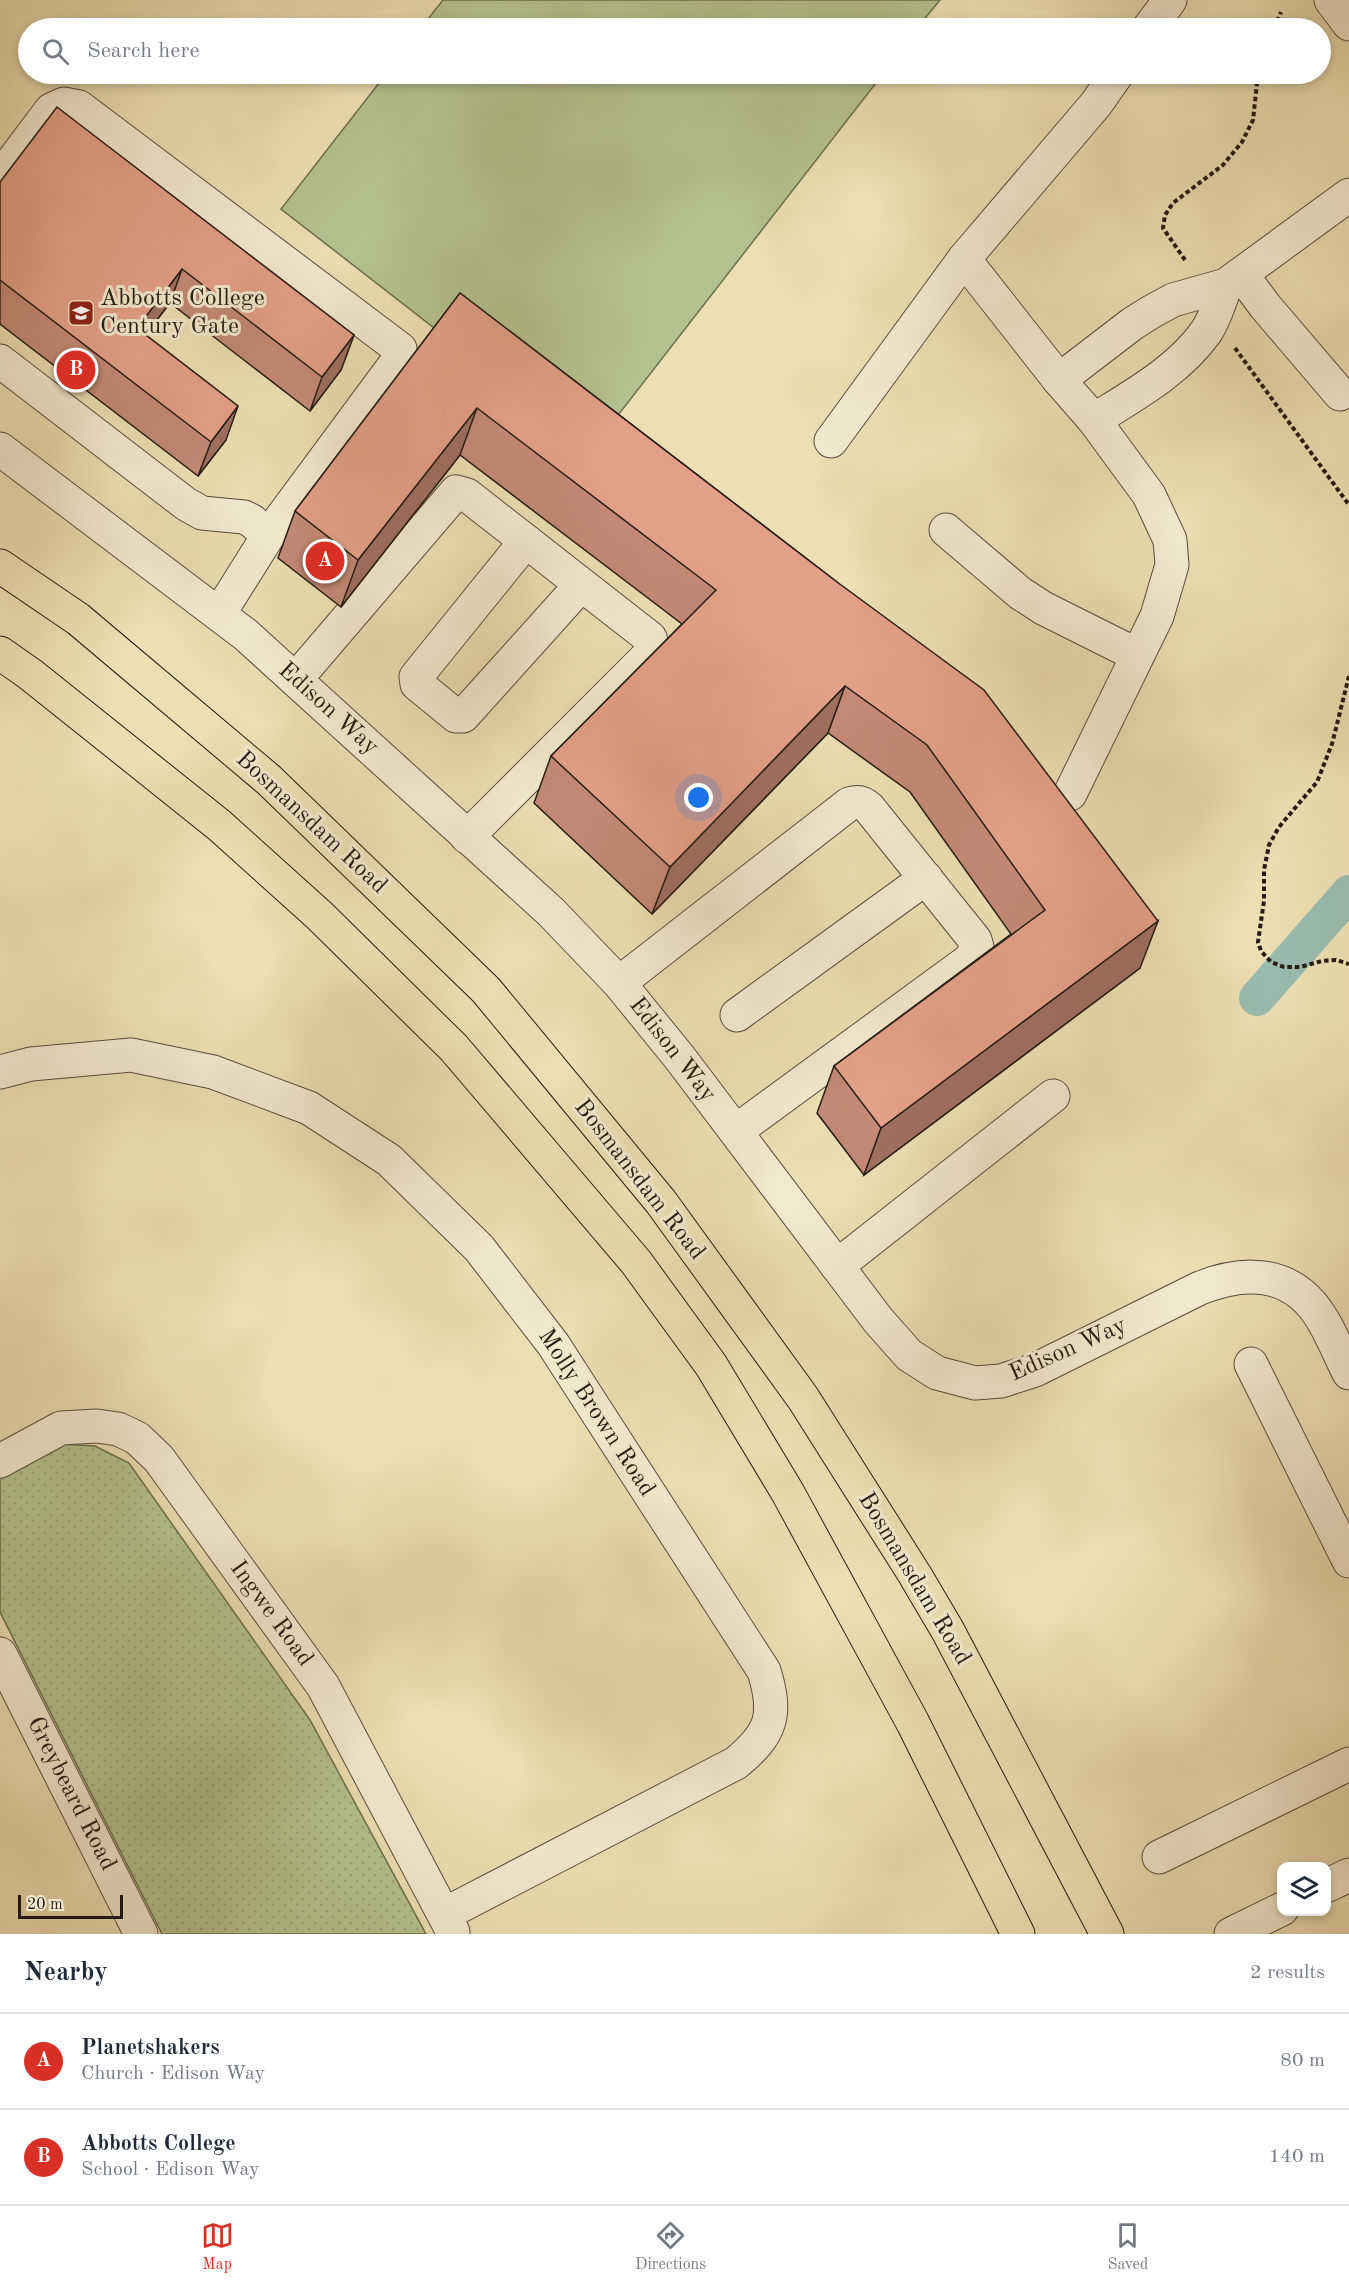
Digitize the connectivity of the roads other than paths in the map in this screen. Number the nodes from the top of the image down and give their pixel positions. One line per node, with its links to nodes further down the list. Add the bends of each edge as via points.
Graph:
1 (1170, 0): 3 (street)
2 (1331, 0): 4 (street)
3 (1156, 18)
4 (1349, 24)
5 (1110, 84): 8 (street)
6 (0, 178): 17 (street, via 51,110 64,104 79,107 400,349 399,359)
7 (1349, 195): 9 (street)
8 (964, 259): 11 (street); 14 (street)
9 (1234, 280): 11 (street, via 1173,300 1151,312); 12 (street, via 1265,306); 13 (street, via 1207,330 1192,348 1153,383)
10 (0, 361): 17 (street, via 186,504 202,513 244,517)
11 (1059, 380): 13 (street)
12 (1340, 394)
13 (1094, 420): 23 (street, via 1149,495 1170,540 1172,565 1157,616)
14 (831, 441)
15 (0, 449): 21 (street, Edison Way)
16 (946, 530): 23 (street, via 1020,593)
17 (268, 536): 21 (street)
18 (526, 541): 20 (street); 20 (street, via 416,677 417,684 456,716 463,716); 24 (street, via 467,495 454,494)
19 (0, 566): 47 (main road, Bosmansdam Road, via 78,619 269,780 486,990 661,1202 802,1398 915,1575)
20 (581, 585): 26 (street, via 650,638 653,647)
21 (219, 614): 24 (street, Edison Way)
22 (0, 653): 46 (main road, via 219,825 319,915 454,1048 636,1262 711,1365 788,1493 913,1723)
23 (1137, 655): 25 (street)
24 (296, 679): 26 (street, Edison Way)
25 (1070, 794)
26 (467, 837): 28 (street, Edison Way, via 551,912)
27 (926, 878): 28 (street, via 869,808 861,802 849,804); 29 (street); 32 (street, via 975,940 977,946 971,958)
28 (619, 982): 32 (street, Edison Way)
29 (737, 1015)
30 (0, 1072): 44 (street, Molly Brown Road, via 131,1055 213,1072 309,1108 389,1160 479,1248 553,1344 764,1671 772,1715 754,1748 736,1763)
31 (1053, 1096): 33 (street)
32 (736, 1131): 33 (street, Edison Way)
33 (837, 1266): 35 (street, Edison Way, via 909,1355 937,1373 975,1383 1001,1381 1035,1370 1200,1288 1240,1277 1284,1283 1303,1295 1319,1316)
34 (1251, 1364): 37 (street)
35 (1349, 1373)
36 (0, 1461): 44 (street, Ingwe Road, via 61,1428 97,1426 118,1429 137,1438 159,1459 323,1686)
37 (1349, 1561)
38 (0, 1654): 45 (street, Greybeard Road)
39 (1349, 1764): 40 (street)
40 (1159, 1857)
41 (1349, 1875): 42 (street)
42 (1331, 1884)
43 (1277, 1911): 48 (street)
44 (449, 1924)
45 (141, 1934)
46 (1018, 1934)
47 (1107, 1934)
48 (1231, 1934)

